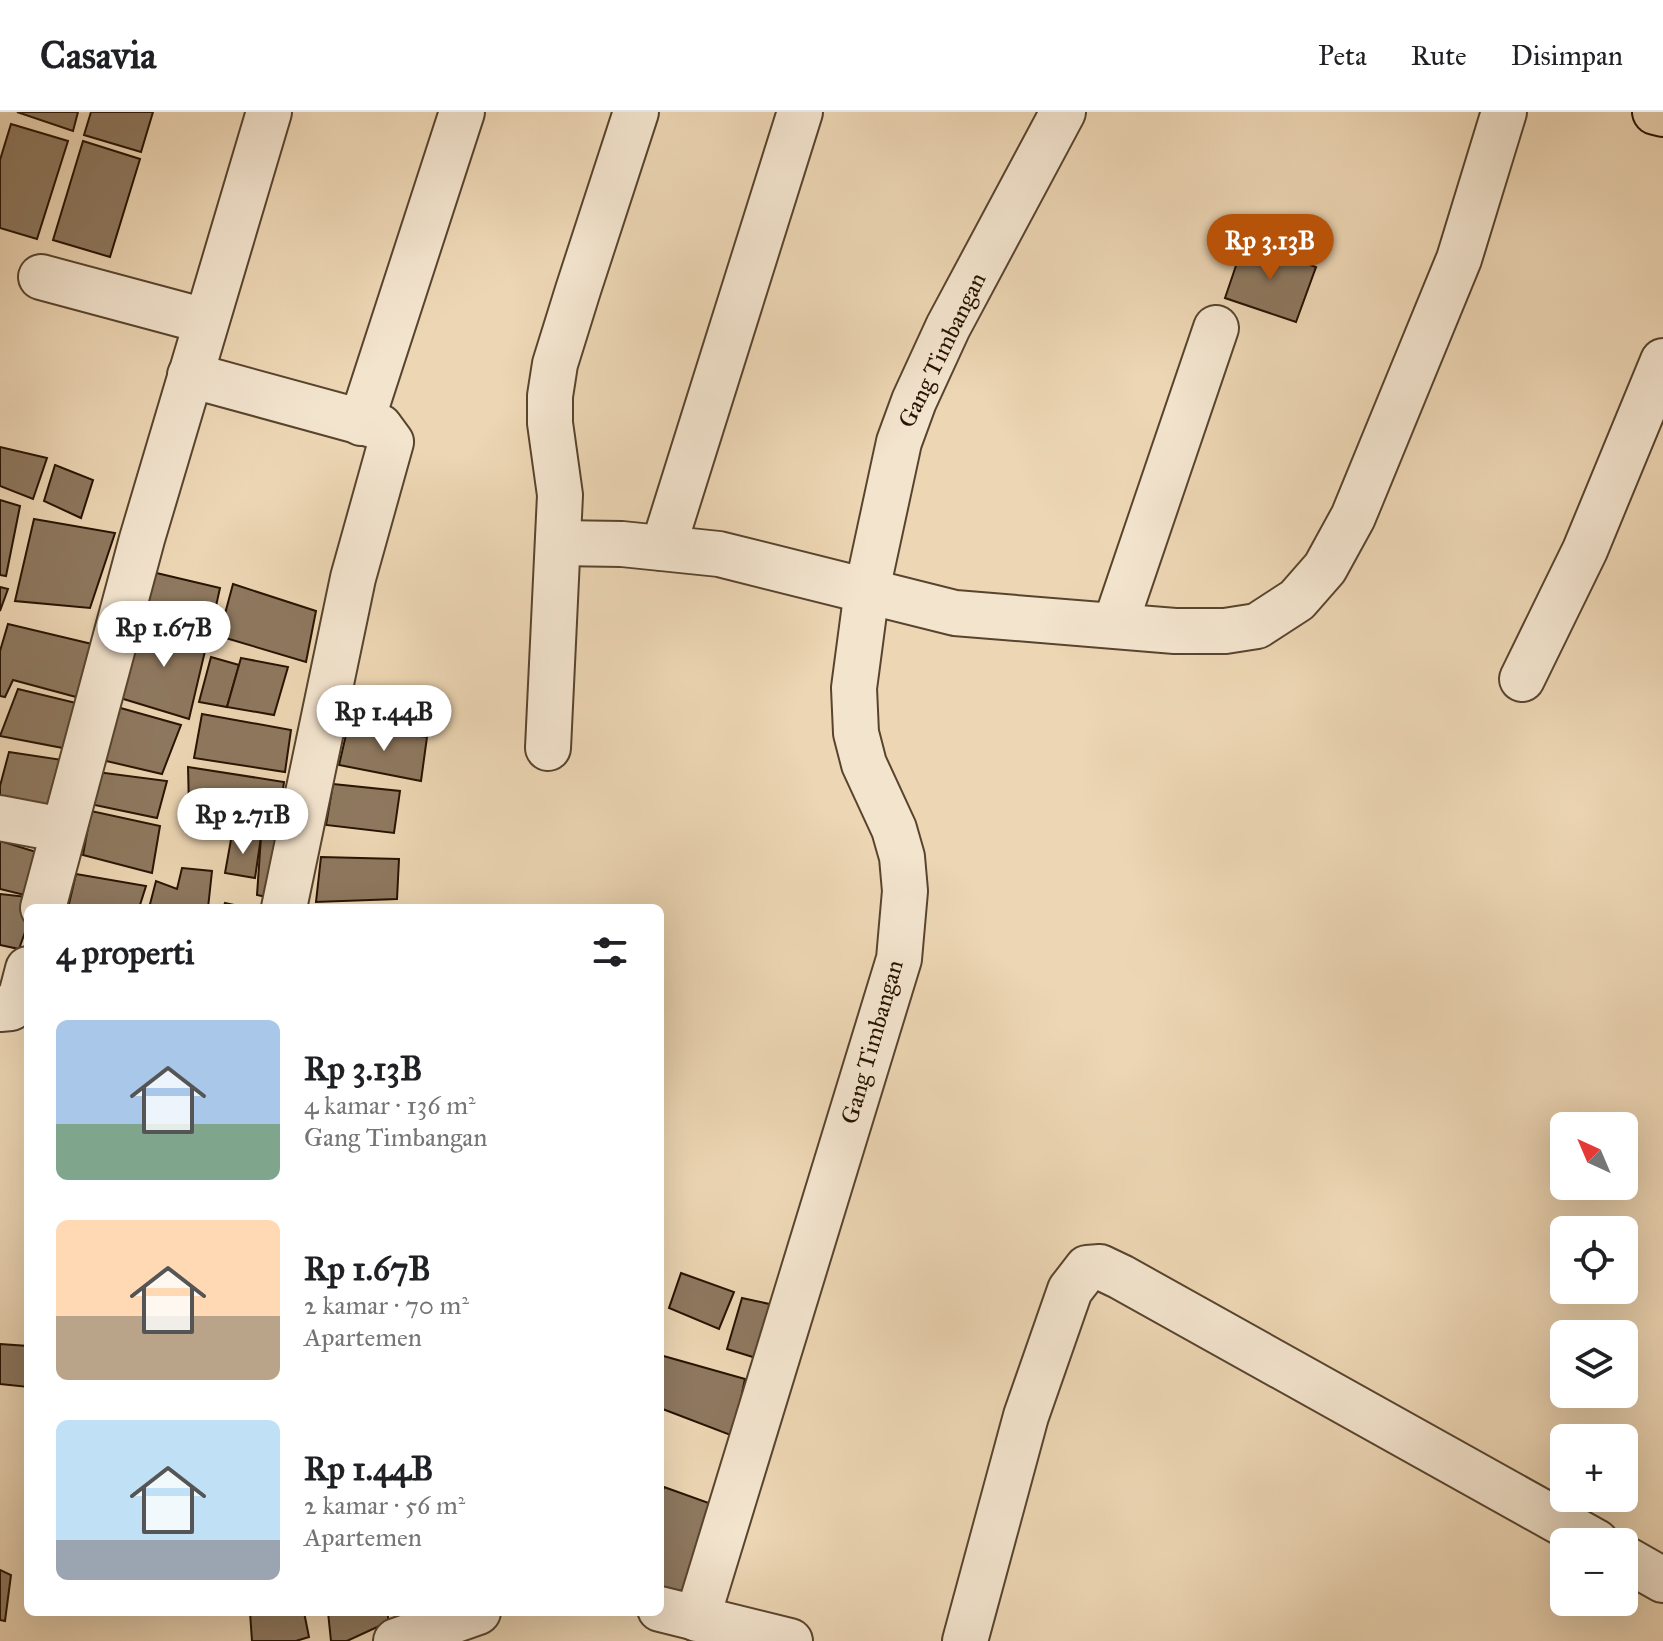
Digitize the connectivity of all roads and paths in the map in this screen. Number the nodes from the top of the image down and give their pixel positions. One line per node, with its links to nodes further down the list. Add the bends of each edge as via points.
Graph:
1 (269, 112): 10 (street)
2 (462, 112): 14 (street)
3 (636, 112): 15 (street, via 555,364 550,423 560,495)
4 (800, 112): 16 (street)
5 (1063, 112): 17 (street, Gang Timbangan, via 914,401 899,442)
6 (1504, 112): 18 (street, via 1459,259 1353,517 1325,568 1297,600 1257,626 1225,631)
7 (1655, 112): 8 (highway)
8 (1663, 114)
9 (41, 277): 10 (street)
10 (205, 321): 13 (street)
11 (1216, 328): 18 (street)
12 (1663, 361): 19 (street, via 1585,550)
13 (190, 375): 14 (street); 22 (street)
14 (361, 423): 24 (street, via 386,431 389,460 353,578)
15 (558, 543): 16 (street); 20 (street)
16 (663, 548): 17 (street, via 719,554)
17 (867, 590): 18 (street, via 955,613); 30 (street, Gang Timbangan, via 854,688 856,733 902,857 899,959)
18 (1115, 625)
19 (1522, 679)
20 (548, 748)
21 (0, 818): 22 (street)
22 (63, 830): 23 (street)
23 (44, 904)
24 (285, 904)
25 (24, 982): 26 (street, via 11,1008)
26 (0, 1009)
27 (1571, 1528): 34 (street, via 1094,1266 1070,1290 1036,1388)
28 (1638, 1566): 29 (street)
29 (1663, 1580)
30 (678, 1614): 33 (street)
31 (467, 1616): 32 (street)
32 (396, 1641)
33 (790, 1641)
34 (965, 1641)

